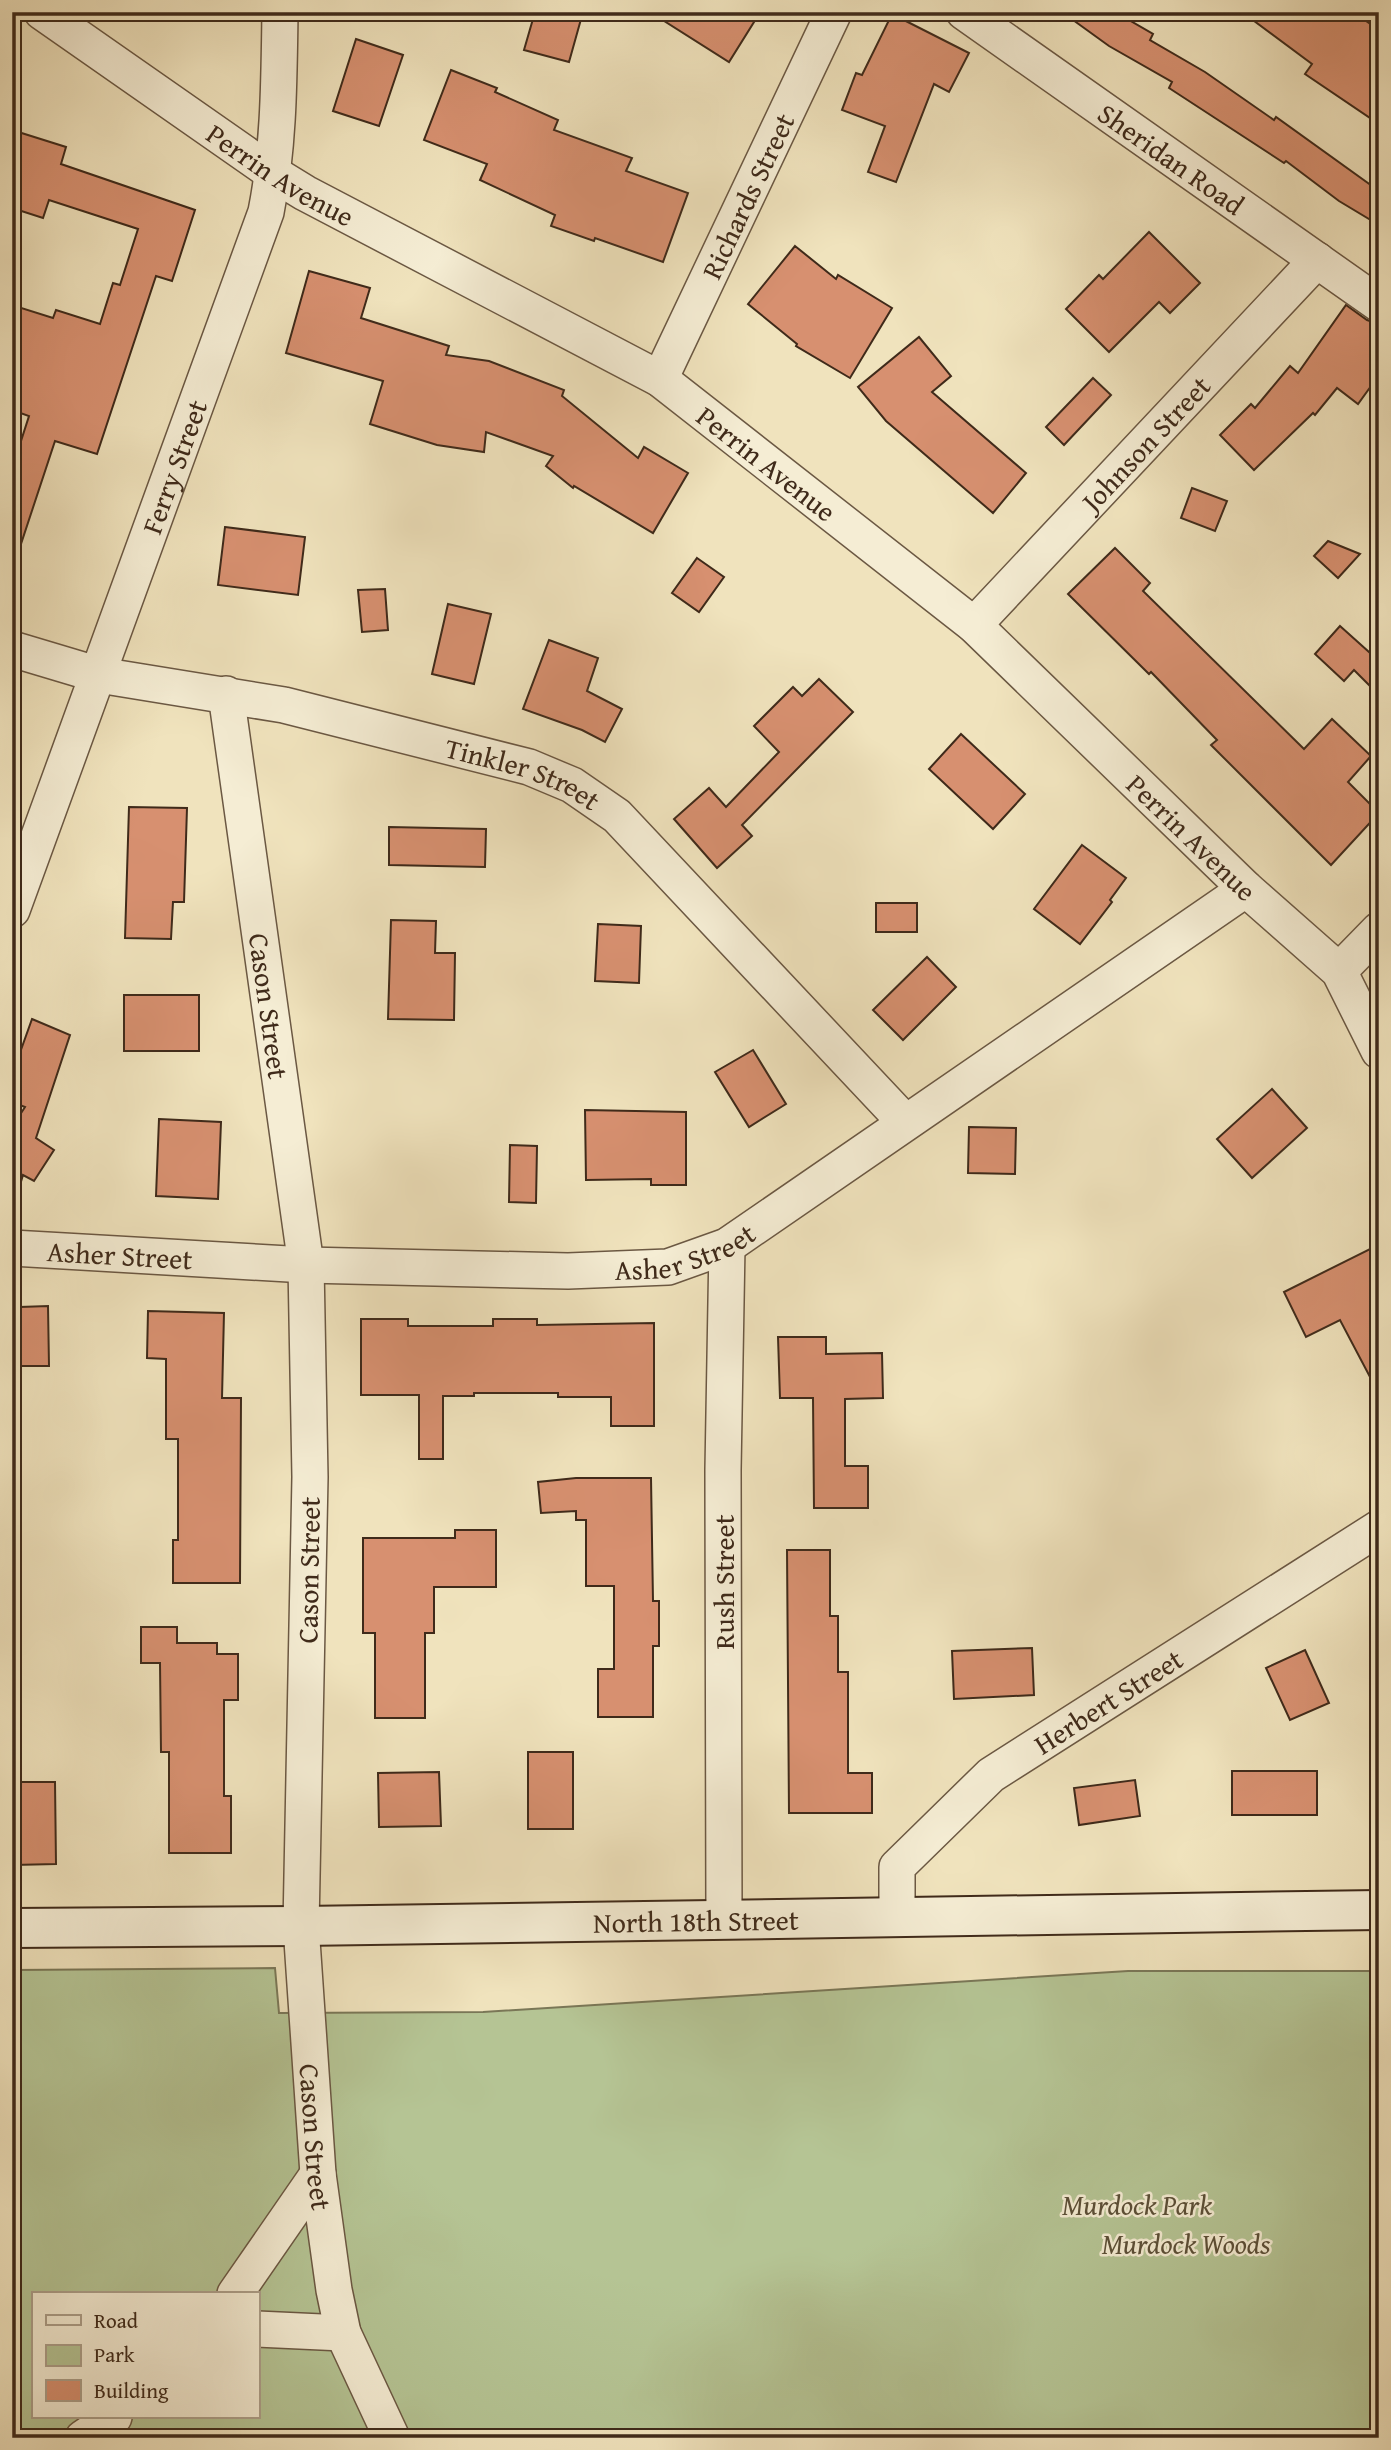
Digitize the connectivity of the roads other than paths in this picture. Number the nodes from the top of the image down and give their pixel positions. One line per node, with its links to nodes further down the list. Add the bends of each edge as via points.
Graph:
1 (42, 12): 5 (street, Perrin Avenue)
2 (280, 12): 5 (street, Ferry Street)
3 (834, 12): 8 (street, Richards Street)
4 (964, 12): 6 (street, Sheridan Road)
5 (274, 174): 8 (street, Perrin Avenue); 11 (street, Ferry Street, via 267,212)
6 (1317, 260): 7 (street, Sheridan Road); 9 (street, Johnson Street)
7 (1379, 304)
8 (660, 379): 9 (street, Perrin Avenue)
9 (974, 625): 13 (street, Perrin Avenue)
10 (12, 649): 11 (street, Tinkler Street)
11 (99, 675): 12 (street, Tinkler Street); 14 (street, Ferry Street)
12 (226, 694): 18 (street, Tinkler Street, via 496,758 572,785 617,816); 21 (street, Cason Street)
13 (1246, 889): 16 (street, Perrin Avenue); 18 (street, Asher Street)
14 (12, 910)
15 (1379, 930): 16 (street)
16 (1339, 971): 17 (street, Perrin Avenue)
17 (1379, 1051)
18 (905, 1122): 19 (street, Asher Street)
19 (727, 1246): 21 (street, Asher Street, via 668,1267 568,1271); 25 (street, Rush Street)
20 (12, 1248): 21 (street, Asher Street)
21 (306, 1265): 26 (street, Cason Street, via 310,1477)
22 (1379, 1528): 24 (street, Herbert Street, via 992,1775 897,1867)
23 (1379, 1910): 24 (main road, North 18th Street)
24 (897, 1917): 25 (main road, North 18th Street)
25 (724, 1918): 26 (main road, North 18th Street)
26 (301, 1926): 27 (main road, North 18th Street); 28 (street, Cason Street)
27 (12, 1928)
28 (318, 2174): 29 (street); 31 (street, Cason Street)
29 (236, 2292)
30 (259, 2329): 31 (street)
31 (343, 2333): 34 (street, Cason Street)
32 (113, 2418): 33 (street)
33 (83, 2438)
34 (392, 2438)

